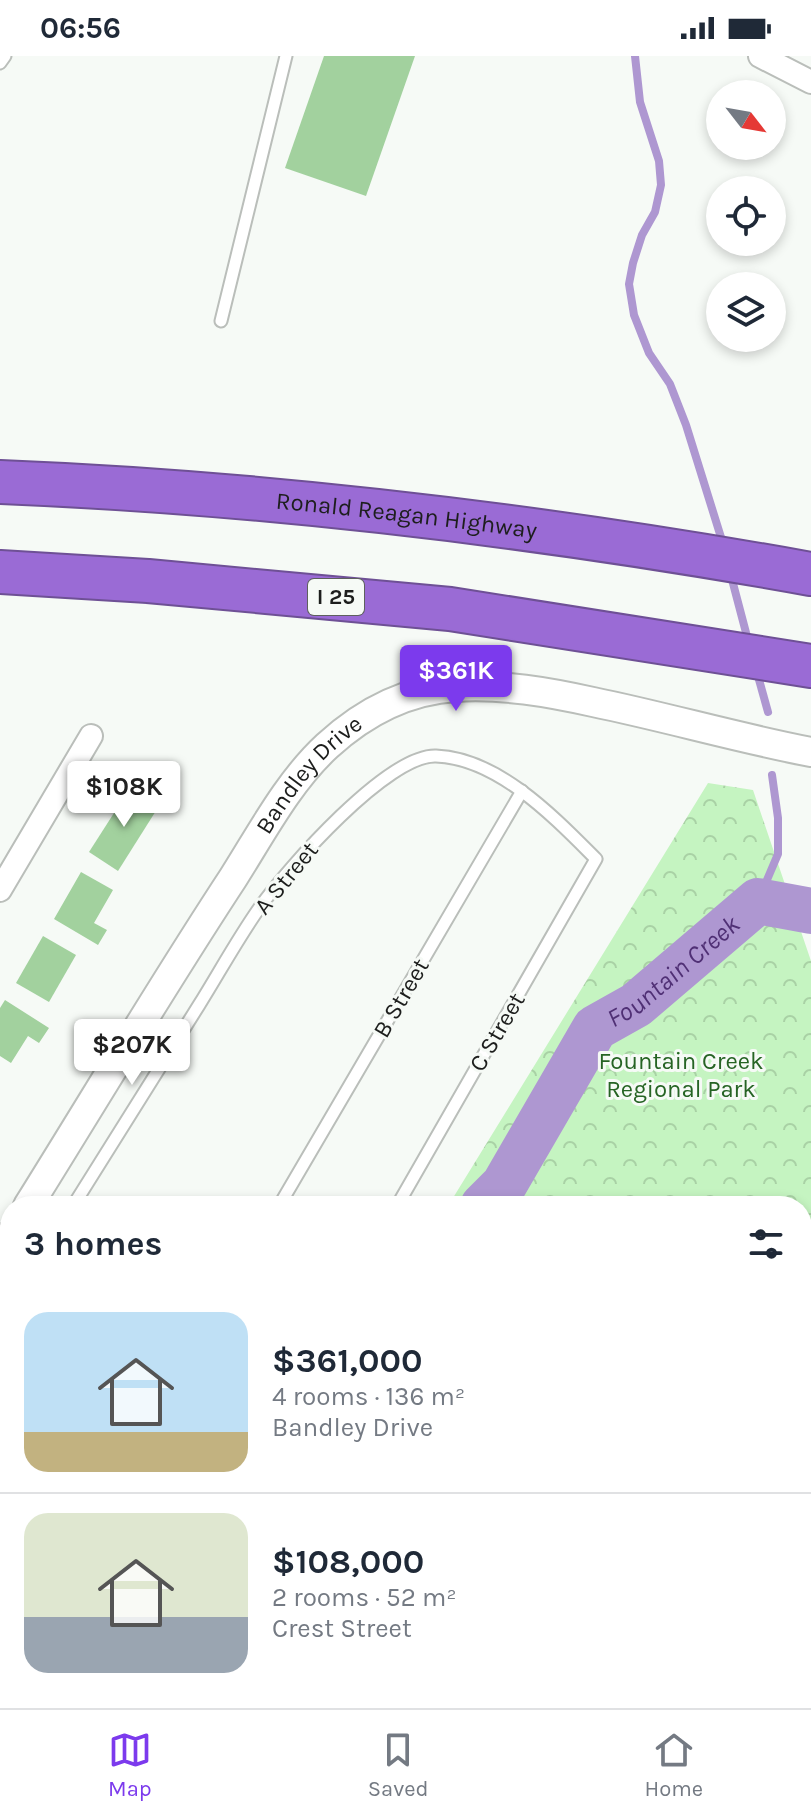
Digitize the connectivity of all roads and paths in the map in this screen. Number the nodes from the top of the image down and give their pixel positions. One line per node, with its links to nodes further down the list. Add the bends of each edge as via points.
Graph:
1 (5, 56): 4 (lane)
2 (286, 56): 6 (lane)
3 (760, 56): 5 (street)
4 (0, 63)
5 (811, 82)
6 (221, 321)
7 (0, 482): 9 (highway, Ronald Reagan Highway, via 269,499 449,518)
8 (0, 572): 10 (highway, I 25, via 450,609)
9 (804, 573)
10 (804, 665)
11 (91, 736): 15 (street)
12 (811, 752): 16 (street, Bandley Drive, via 509,687 422,691 384,705 325,748 296,782)
13 (522, 791): 14 (lane, A Street); 17 (lane, A Street, via 469,762 433,755 400,768 324,832 260,906); 18 (lane, B Street)
14 (596, 859): 19 (lane, C Street)
15 (0, 890)
16 (34, 1196)
17 (79, 1196)
18 (285, 1196)
19 (403, 1196)

